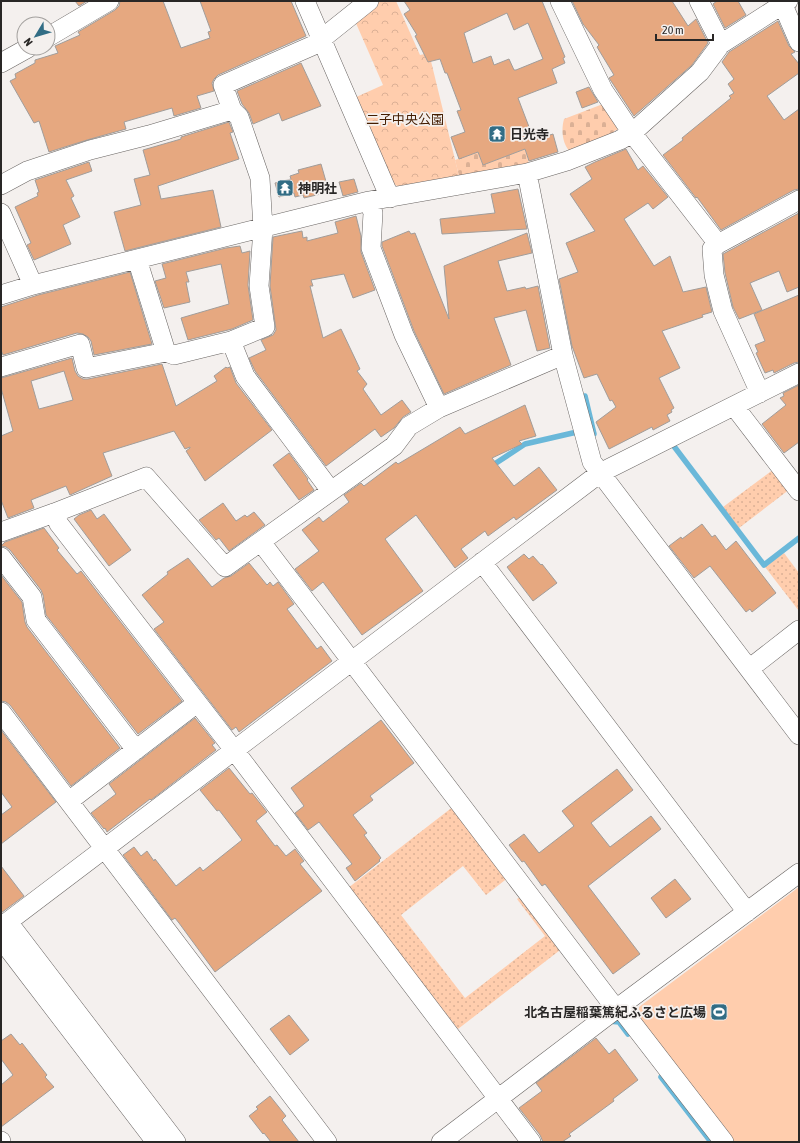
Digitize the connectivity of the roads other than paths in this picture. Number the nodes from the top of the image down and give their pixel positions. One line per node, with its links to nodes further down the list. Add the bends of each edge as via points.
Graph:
1 (109, 1): 7 (street)
2 (305, 1): 8 (street)
3 (369, 1): 8 (street)
4 (560, 1): 14 (street, via 603,90)
5 (699, 1): 10 (street)
6 (785, 3): 9 (street); 10 (street)
7 (56, 31)
8 (321, 38): 13 (street, via 314,45 223,85); 17 (street)
9 (799, 42)
10 (721, 44): 14 (street, via 700,72)
11 (16, 55): 12 (street)
12 (1, 63)
13 (232, 110): 16 (street, via 90,150 27,171); 21 (street, via 239,117 260,178)
14 (632, 133): 15 (street, via 574,159); 22 (street)
15 (527, 173): 17 (street); 28 (street)
16 (1, 185)
17 (390, 198): 19 (street)
18 (799, 200): 22 (street)
19 (369, 201): 21 (street); 33 (street, via 373,213 371,248 404,335)
20 (1, 213): 24 (street)
21 (263, 228): 23 (street); 26 (street, via 259,286 265,327)
22 (718, 244): 31 (street, via 712,249 714,275 723,311)
23 (137, 259): 24 (street); 27 (street)
24 (33, 285): 25 (street)
25 (1, 295)
26 (231, 341): 27 (street, via 174,355); 35 (street, via 245,376)
27 (166, 352): 29 (street, via 86,368 80,344)
28 (563, 355): 33 (street); 34 (street, via 592,462)
29 (1, 367)
30 (799, 373): 31 (street)
31 (760, 393): 32 (street)
32 (734, 406): 34 (street); 36 (street)
33 (440, 408): 35 (street, via 409,426 394,446)
34 (600, 473): 41 (street); 44 (street)
35 (331, 491): 39 (street)
36 (799, 491)
37 (54, 513): 38 (street); 39 (street, via 146,477 225,567); 45 (street, via 59,524)
38 (2, 528)
39 (261, 542): 43 (street)
40 (1, 557): 48 (street, via 32,597 36,620)
41 (482, 562): 43 (street); 53 (street)
42 (799, 630): 44 (street)
43 (351, 662): 49 (street); 56 (street)
44 (749, 669): 47 (street)
45 (197, 703): 48 (street); 49 (street)
46 (1, 712): 50 (street)
47 (799, 735)
48 (136, 750): 50 (street)
49 (234, 750): 51 (street); 57 (street)
50 (69, 801): 51 (street)
51 (104, 849): 54 (street); 60 (street)
52 (799, 873): 53 (street)
53 (747, 912): 56 (street)
54 (5, 924): 59 (street)
55 (1, 939): 58 (street)
56 (617, 1007): 57 (street); 63 (street)
57 (498, 1099): 61 (street); 62 (street)
58 (156, 1142)
59 (176, 1142)
60 (327, 1142)
61 (441, 1142)
62 (531, 1142)
63 (724, 1142)

